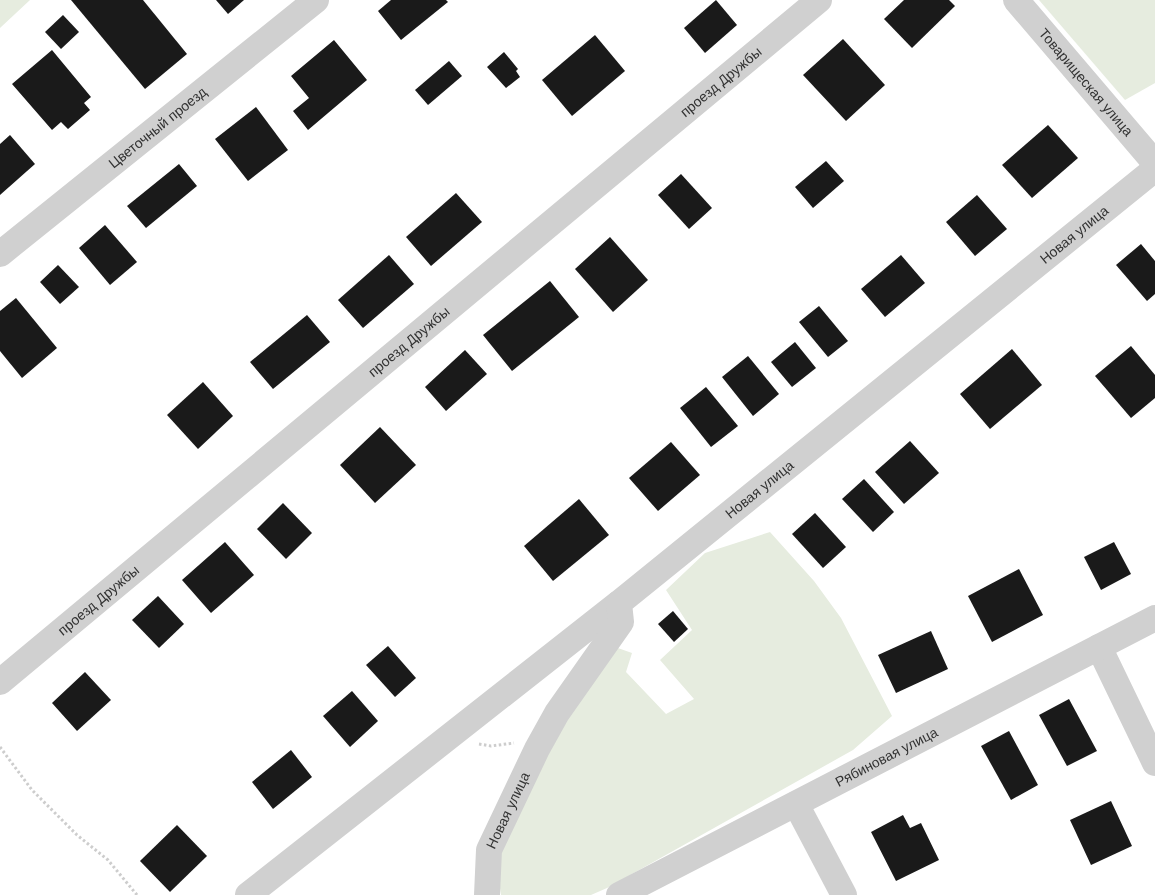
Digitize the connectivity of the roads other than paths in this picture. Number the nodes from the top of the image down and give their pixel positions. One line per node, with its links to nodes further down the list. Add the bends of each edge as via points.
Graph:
1 (316, 0): 6 (street, Цветочный проезд)
2 (819, 0): 10 (street, проезд Дружбы)
3 (1016, 0): 4 (street, Товарищеская улица)
4 (1155, 163)
5 (1155, 169): 7 (street, Новая улица)
6 (0, 254)
7 (619, 603): 13 (street); 14 (street, Новая улица, via 621,622 557,713 489,850)
8 (1155, 618): 9 (street, Рябиновая улица)
9 (1099, 647): 11 (street); 12 (street, Рябиновая улица)
10 (0, 682)
11 (1155, 763)
12 (796, 804): 15 (street, Рябиновая улица); 16 (street)
13 (248, 895)
14 (487, 895)
15 (620, 895)
16 (844, 895)

